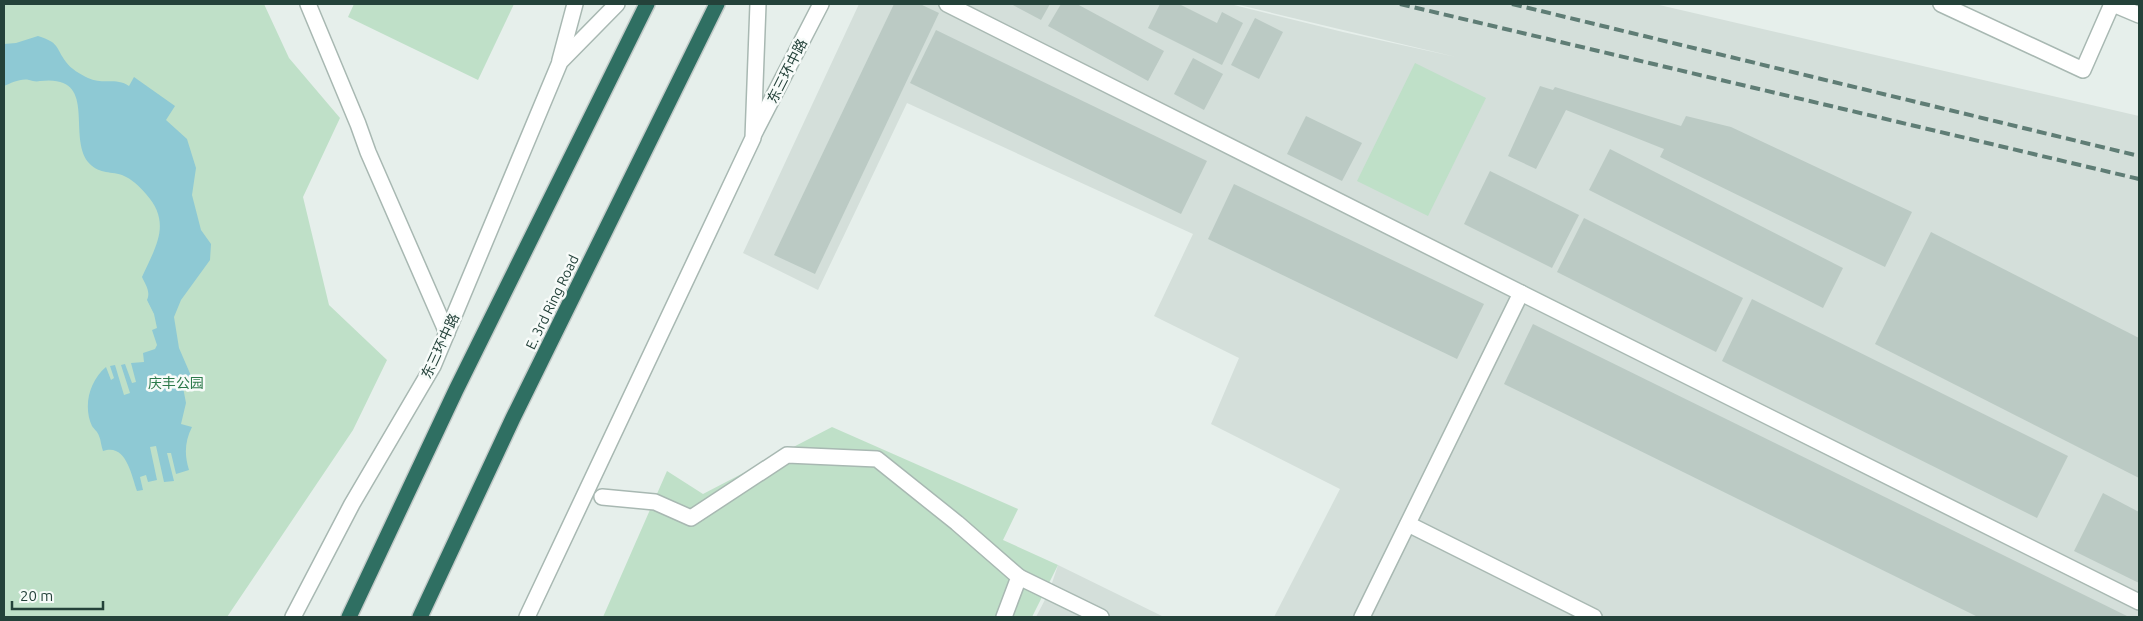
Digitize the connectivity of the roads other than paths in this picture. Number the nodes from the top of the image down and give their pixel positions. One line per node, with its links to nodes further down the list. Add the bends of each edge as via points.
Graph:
1 (308, 4): 15 (street)
2 (575, 4): 12 (street, 东三环中路)
3 (617, 4): 12 (street, 东三环中路)
4 (646, 4): 21 (highway, via 456,390)
5 (717, 4): 22 (highway, E. 3rd Ring Road, via 513,418)
6 (758, 4): 13 (street, 东三环中路)
7 (820, 4): 13 (street, 东三环中路)
8 (947, 4): 14 (street)
9 (1941, 4): 10 (street, via 2083,70)
10 (2113, 4): 11 (street)
11 (2139, 15)
12 (560, 62): 15 (street, 东三环中路)
13 (753, 138): 23 (street, 东三环中路)
14 (1521, 292): 17 (street); 19 (street)
15 (447, 333): 20 (street, 东三环中路, via 433,366 352,504)
16 (602, 497): 18 (street, via 655,502 691,518 786,455 877,459)
17 (1408, 524): 26 (street); 27 (street)
18 (1019, 578): 24 (street); 25 (street)
19 (2139, 602)
20 (293, 617)
21 (349, 617)
22 (420, 617)
23 (527, 617)
24 (1004, 617)
25 (1101, 617)
26 (1362, 617)
27 (1594, 617)

